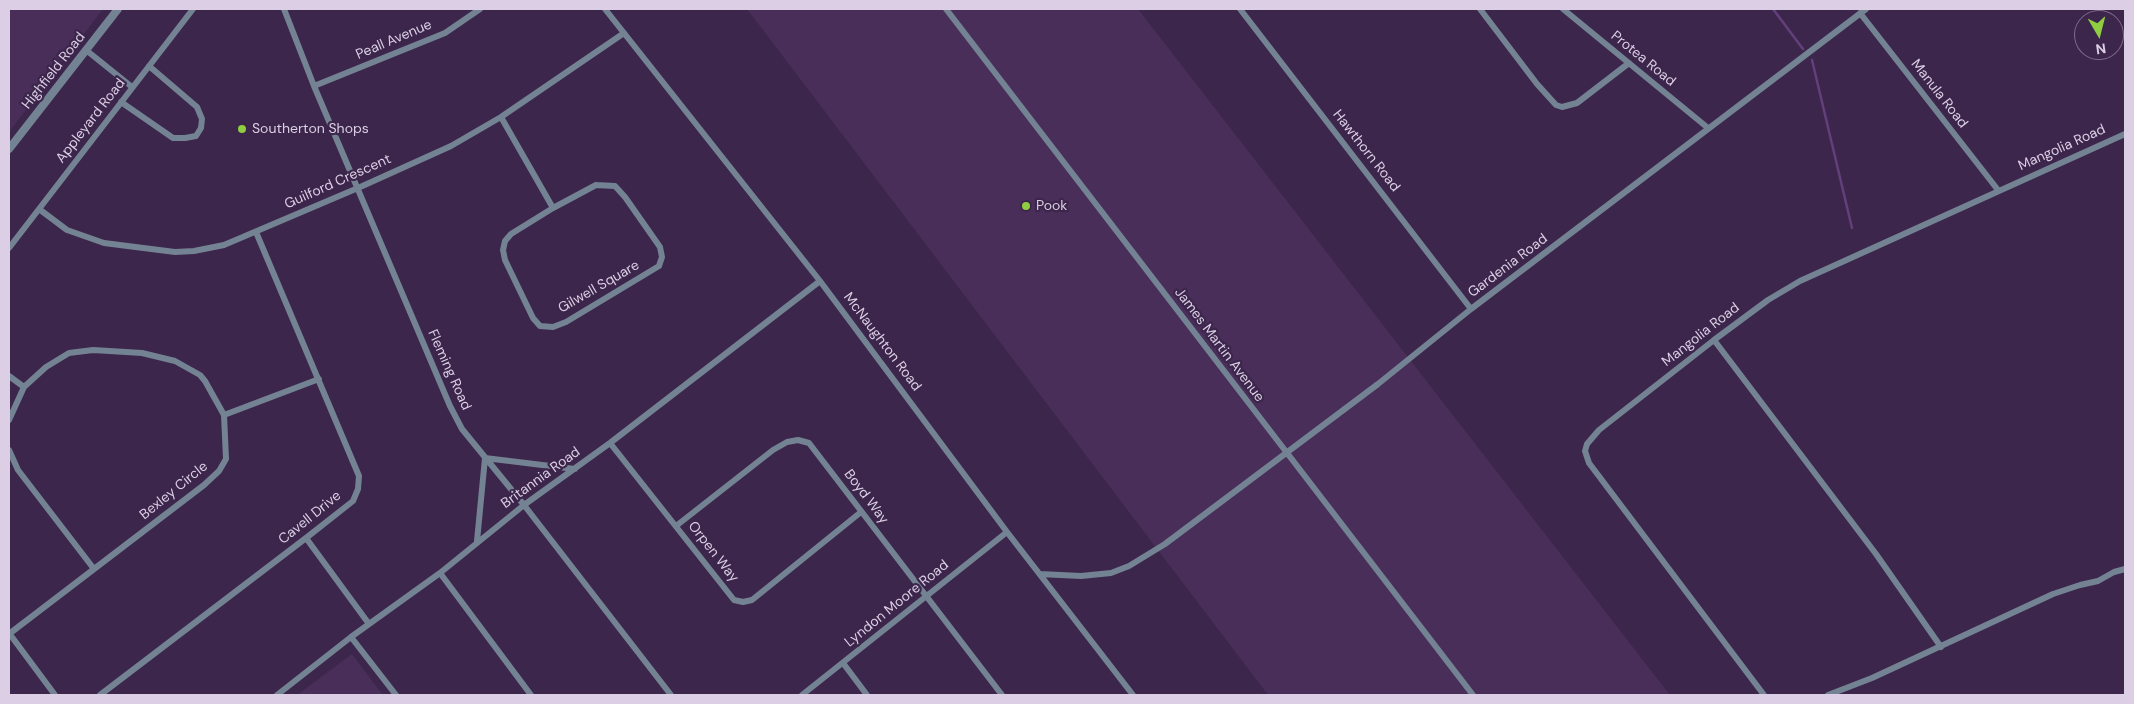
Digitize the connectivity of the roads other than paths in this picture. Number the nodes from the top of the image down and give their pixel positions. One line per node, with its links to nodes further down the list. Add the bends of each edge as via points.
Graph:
1 (118, 9): 12 (street, Highfield Road)
2 (193, 9): 14 (street, Appleyard Road)
3 (284, 9): 15 (street, Fleming Road)
4 (480, 9): 15 (street, Peall Avenue, via 432,39)
5 (605, 9): 11 (street, McNaughton Road)
6 (946, 9): 38 (street, James Martin Avenue)
7 (1240, 9): 29 (street, Hawthorn Road)
8 (1480, 9): 13 (street, via 1556,105 1562,107 1578,103)
9 (1563, 9): 13 (street, Protea Road)
10 (1863, 11): 19 (street, Gardenia Road); 23 (street, Manula Road)
11 (624, 34): 18 (street, Guilford Crescent); 28 (street, McNaughton Road)
12 (86, 50): 16 (street); 21 (street, Highfield Road)
13 (1629, 63): 19 (street, Protea Road)
14 (149, 66): 16 (street, Appleyard Road); 17 (street, via 196,107 202,119 196,136 174,138)
15 (314, 86): 22 (street, Fleming Road)
16 (132, 87): 17 (street, Appleyard Road)
17 (121, 102): 25 (street, Appleyard Road)
18 (501, 117): 22 (street, Guilford Crescent, via 451,146); 24 (street)
19 (1708, 128): 29 (street, Gardenia Road)
20 (2125, 134): 23 (street, Mangolia Road)
21 (9, 149)
22 (358, 188): 26 (street, Guilford Crescent); 39 (street, Fleming Road, via 450,406 462,429)
23 (1998, 190): 30 (street, Mangolia Road, via 1800,281)
24 (553, 208): 24 (street, Gilwell Square, via 596,185 615,186 660,247 659,266 566,322 553,328 540,326 533,318 503,250 511,234)
25 (39, 209): 26 (street, Guilford Crescent, via 80,236 104,243 175,252 224,245); 27 (street, Appleyard Road)
26 (256, 232): 32 (street, Cavell Drive)
27 (9, 248)
28 (820, 281): 36 (street, Britannia Road); 44 (street, McNaughton Road)
29 (1471, 309): 38 (street, Gardenia Road)
30 (1714, 340): 55 (street, via 1876,554); 68 (street, Mangolia Road, via 1599,430 1585,451 1594,471)
31 (9, 376): 33 (street)
32 (319, 379): 34 (street); 45 (street, Cavell Drive, via 359,476 358,489 353,501)
33 (24, 387): 34 (street, Bexley Circle, via 56,360 76,351 142,354 175,361 200,375); 35 (street, Bexley Circle)
34 (224, 416): 47 (street, Bexley Circle, via 226,459 219,471)
35 (9, 420)
36 (610, 443): 40 (street, Britannia Road); 43 (street, Orpen Way)
37 (9, 450): 47 (street, via 18,470)
38 (1286, 453): 50 (street, Gardenia Road, via 1166,544 1129,566 1112,573 1081,576); 67 (street, James Martin Avenue)
39 (484, 458): 40 (street); 41 (street, Fleming Road); 46 (street)
40 (574, 469): 41 (street, Britannia Road)
41 (524, 505): 46 (street, Britannia Road); 62 (street, Fleming Road)
42 (861, 512): 43 (street, Boyd Way, via 809,442 798,440 774,450); 43 (street, Orpen Way, via 752,600 743,602 734,600); 51 (street, Boyd Way)
43 (676, 526)
44 (1007, 532): 50 (street, McNaughton Road); 51 (street, Lyndon Moore Road)
45 (306, 538): 52 (street); 58 (street, Cavell Drive)
46 (477, 541): 49 (street, Britannia Road)
47 (94, 569): 53 (street, Bexley Circle)
48 (2125, 569): 55 (street, via 2053,594)
49 (440, 573): 52 (street, Britannia Road); 61 (street)
50 (1040, 574): 66 (street, McNaughton Road)
51 (926, 596): 56 (street, Lyndon Moore Road); 65 (street, Boyd Way)
52 (369, 624): 54 (street, Britannia Road)
53 (9, 634): 57 (street)
54 (351, 637): 59 (street, Britannia Road); 60 (street)
55 (1941, 647): 69 (street)
56 (843, 664): 63 (street, Lyndon Moore Road); 64 (street)
57 (54, 695)
58 (100, 695)
59 (276, 695)
60 (396, 695)
61 (531, 695)
62 (671, 695)
63 (802, 695)
64 (867, 695)
65 (1002, 695)
66 (1133, 695)
67 (1473, 695)
68 (1764, 695)
69 (1828, 695)

